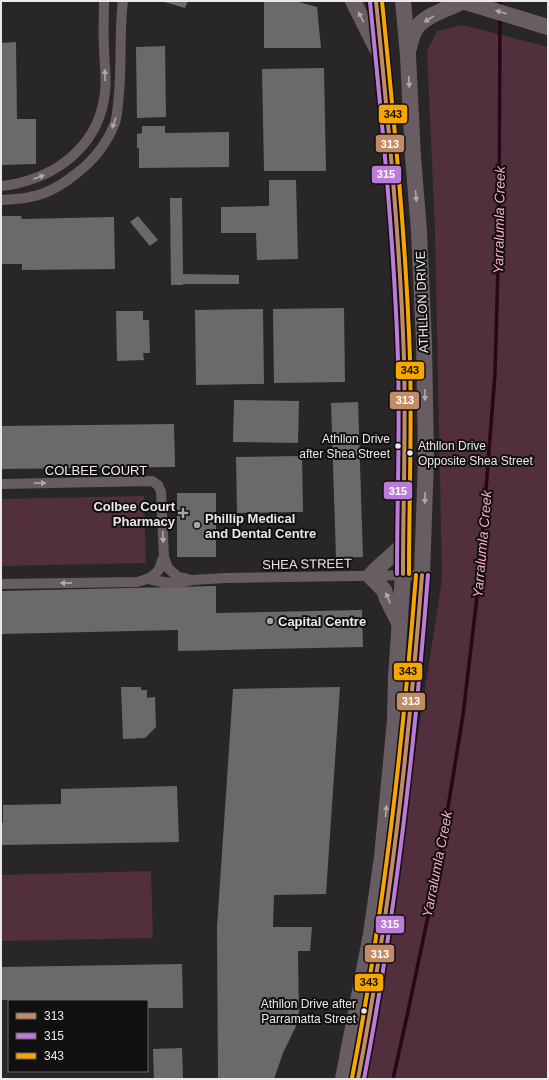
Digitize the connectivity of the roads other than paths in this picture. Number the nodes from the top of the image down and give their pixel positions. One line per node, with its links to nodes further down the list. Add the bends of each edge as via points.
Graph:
1 (104, 1): 10 (street, one-way to 1, via 42,176 60,167 89,138 97,122 105,92)
2 (123, 1): 11 (street, one-way to 11, via 118,102 115,121 103,146 85,167 53,190 18,200)
3 (353, 1): 9 (main road, one-way to 3)
4 (376, 1): 9 (main road, ATHLLON DRIVE)
5 (403, 1): 8 (main road, ATHLLON DRIVE)
6 (467, 3): 7 (main road, one-way to 6); 8 (main road, one-way to 8, via 428,18 416,28 411,38)
7 (548, 27)
8 (408, 56): 16 (main road, ATHLLON DRIVE, one-way to 16, via 424,342 426,459)
9 (381, 58): 13 (main road, ATHLLON DRIVE, via 401,292 405,446)
10 (1, 186)
11 (1, 200)
12 (1, 484): 14 (street, COLBEE COURT, one-way to 14, via 152,481 158,485 161,492)
13 (403, 544): 15 (main road, ATHLLON DRIVE); 17 (main road)
14 (164, 557): 18 (street, via 159,569); 19 (street, SHEA STREET, via 168,568 178,577)
15 (404, 574): 16 (street, SHEA STREET); 17 (street, SHEA STREET); 21 (main road, ATHLLON DRIVE)
16 (422, 575): 23 (main road, ATHLLON DRIVE, via 415,669 394,859 372,1011)
17 (370, 576): 19 (street, SHEA STREET); 21 (main road, one-way to 17, via 384,590)
18 (148, 579): 19 (street, SHEA STREET, via 170,583); 20 (street, one-way to 20, via 137,582)
19 (192, 580)
20 (1, 584)
21 (400, 625): 22 (main road, ATHLLON DRIVE, one-way to 21, via 371,934 382,857 395,720)
22 (343, 1079)
23 (358, 1079)

